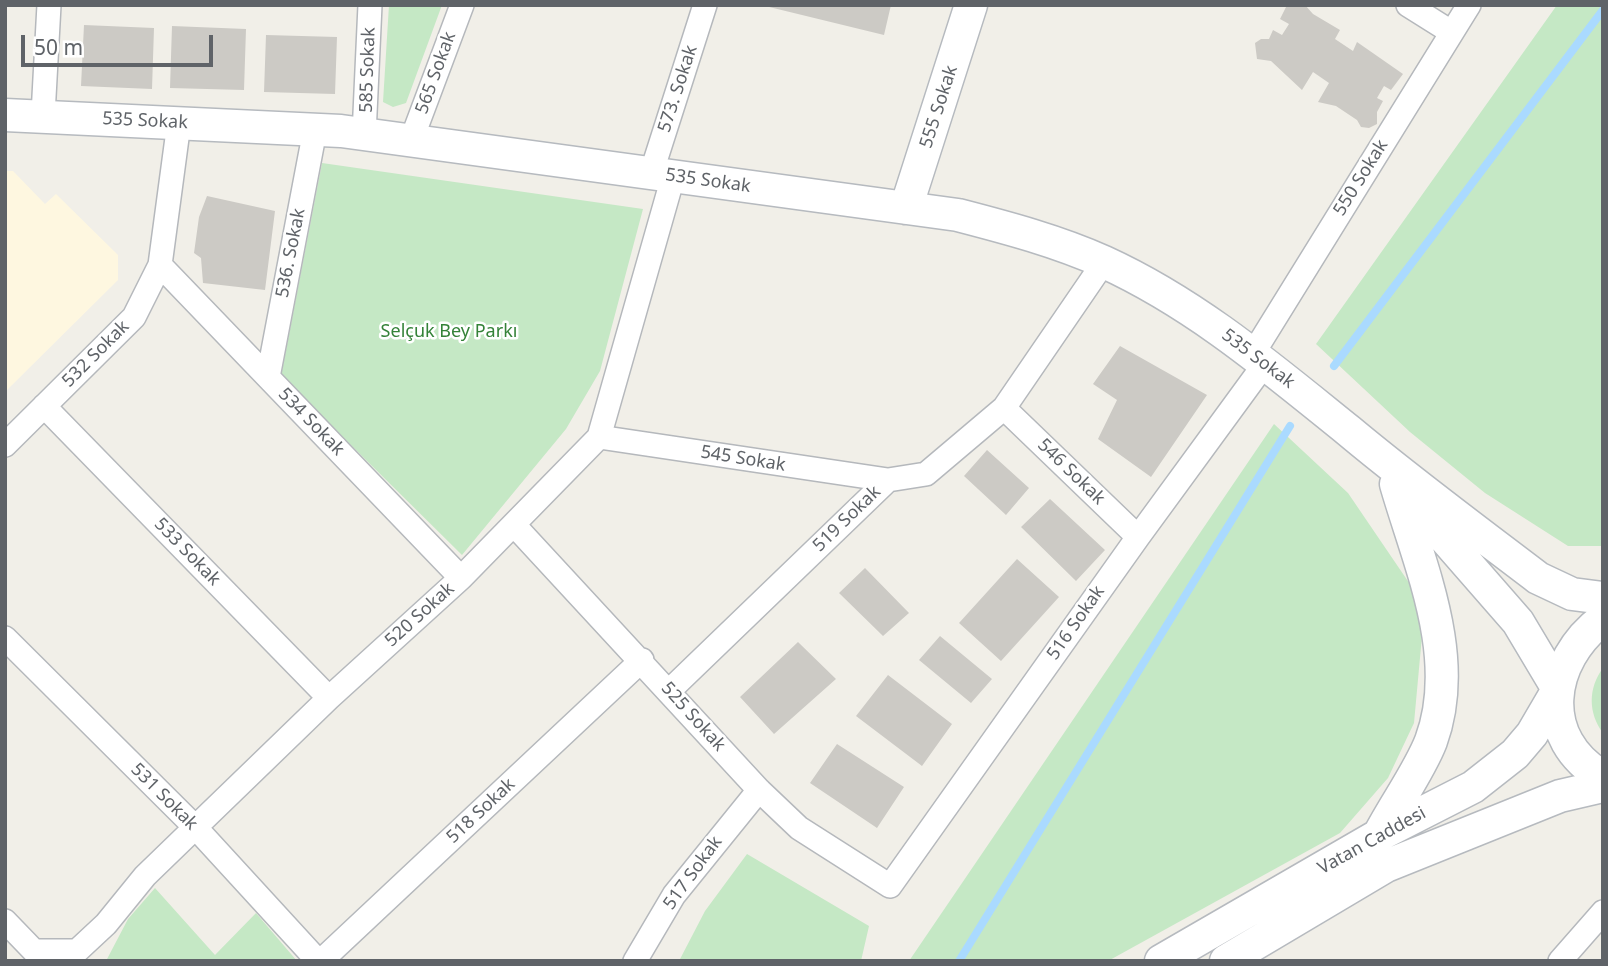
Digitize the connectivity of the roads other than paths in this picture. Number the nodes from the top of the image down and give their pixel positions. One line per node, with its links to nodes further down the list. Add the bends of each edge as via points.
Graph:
1 (49, 5): 10 (street)
2 (370, 5): 13 (street, 585 Sokak)
3 (462, 5): 14 (street, 565 Sokak)
4 (705, 5): 15 (street, 573. Sokak)
5 (971, 5): 16 (street, 555 Sokak)
6 (1408, 5): 8 (street)
7 (1469, 5): 8 (street, 550 Sokak)
8 (1451, 32): 19 (street, 550 Sokak)
9 (5, 115): 10 (street, 535 Sokak)
10 (43, 115): 11 (street, 535 Sokak)
11 (179, 122): 12 (street, 535 Sokak); 18 (street, 532 Sokak)
12 (315, 130): 13 (street, 535 Sokak); 20 (street, 536. Sokak)
13 (364, 135): 14 (street, 535 Sokak)
14 (411, 141): 15 (street, 535 Sokak)
15 (662, 175): 16 (street, 535 Sokak); 24 (street, 520 Sokak)
16 (906, 208): 17 (street, 535 Sokak, via 958,215 1034,235)
17 (1104, 262): 19 (street, 535 Sokak); 22 (street, 519 Sokak)
18 (160, 265): 20 (street, 534 Sokak); 21 (street, 532 Sokak, via 134,317)
19 (1260, 357): 23 (street, 535 Sokak); 29 (street, 516 Sokak)
20 (268, 377): 30 (street, 534 Sokak)
21 (44, 406): 25 (street, 532 Sokak); 37 (street, 533 Sokak)
22 (1004, 408): 26 (street, 519 Sokak, via 926,474); 29 (street, 546 Sokak)
23 (1350, 433): 27 (street, 535 Sokak); 31 (street, 535 Sokak, via 1538,579 1572,594)
24 (599, 437): 26 (street, 545 Sokak); 28 (street, 520 Sokak)
25 (5, 445)
26 (887, 480): 35 (street, 519 Sokak)
27 (1396, 484): 36 (street, 535 Sokak, via 1518,622); 42 (street, via 1434,614 1441,669 1431,741)
28 (515, 526): 30 (street, 520 Sokak); 34 (street, 525 Sokak)
29 (1138, 537): 43 (street, 516 Sokak)
30 (461, 578): 37 (street, 520 Sokak)
31 (1603, 598)
32 (1603, 619): 36 (street, Vatan Caddesi, via 1577,640 1563,665)
33 (5, 638): 41 (street, 531 Sokak)
34 (642, 660): 35 (street, 525 Sokak); 47 (street, 518 Sokak)
35 (669, 691): 40 (street, 525 Sokak)
36 (1557, 691): 38 (street, Vatan Caddesi, via 1559,722 1571,748 1590,770); 42 (street, Vatan Caddesi, via 1532,734 1494,772)
37 (330, 698): 41 (street, 520 Sokak)
38 (1603, 777)
39 (1603, 786): 50 (street, Vatan Caddesi, via 1560,796 1386,866)
40 (759, 790): 43 (street, 525 Sokak, via 799,828); 48 (street, 517 Sokak, via 674,895)
41 (196, 828): 45 (street, 520 Sokak, via 77,951 34,951); 47 (street, 531 Sokak)
42 (1379, 835): 49 (street, Vatan Caddesi)
43 (890, 886)
44 (1603, 912): 46 (street)
45 (5, 921)
46 (1573, 956)
47 (319, 961)
48 (635, 961)
49 (1161, 961)
50 (1226, 961)

